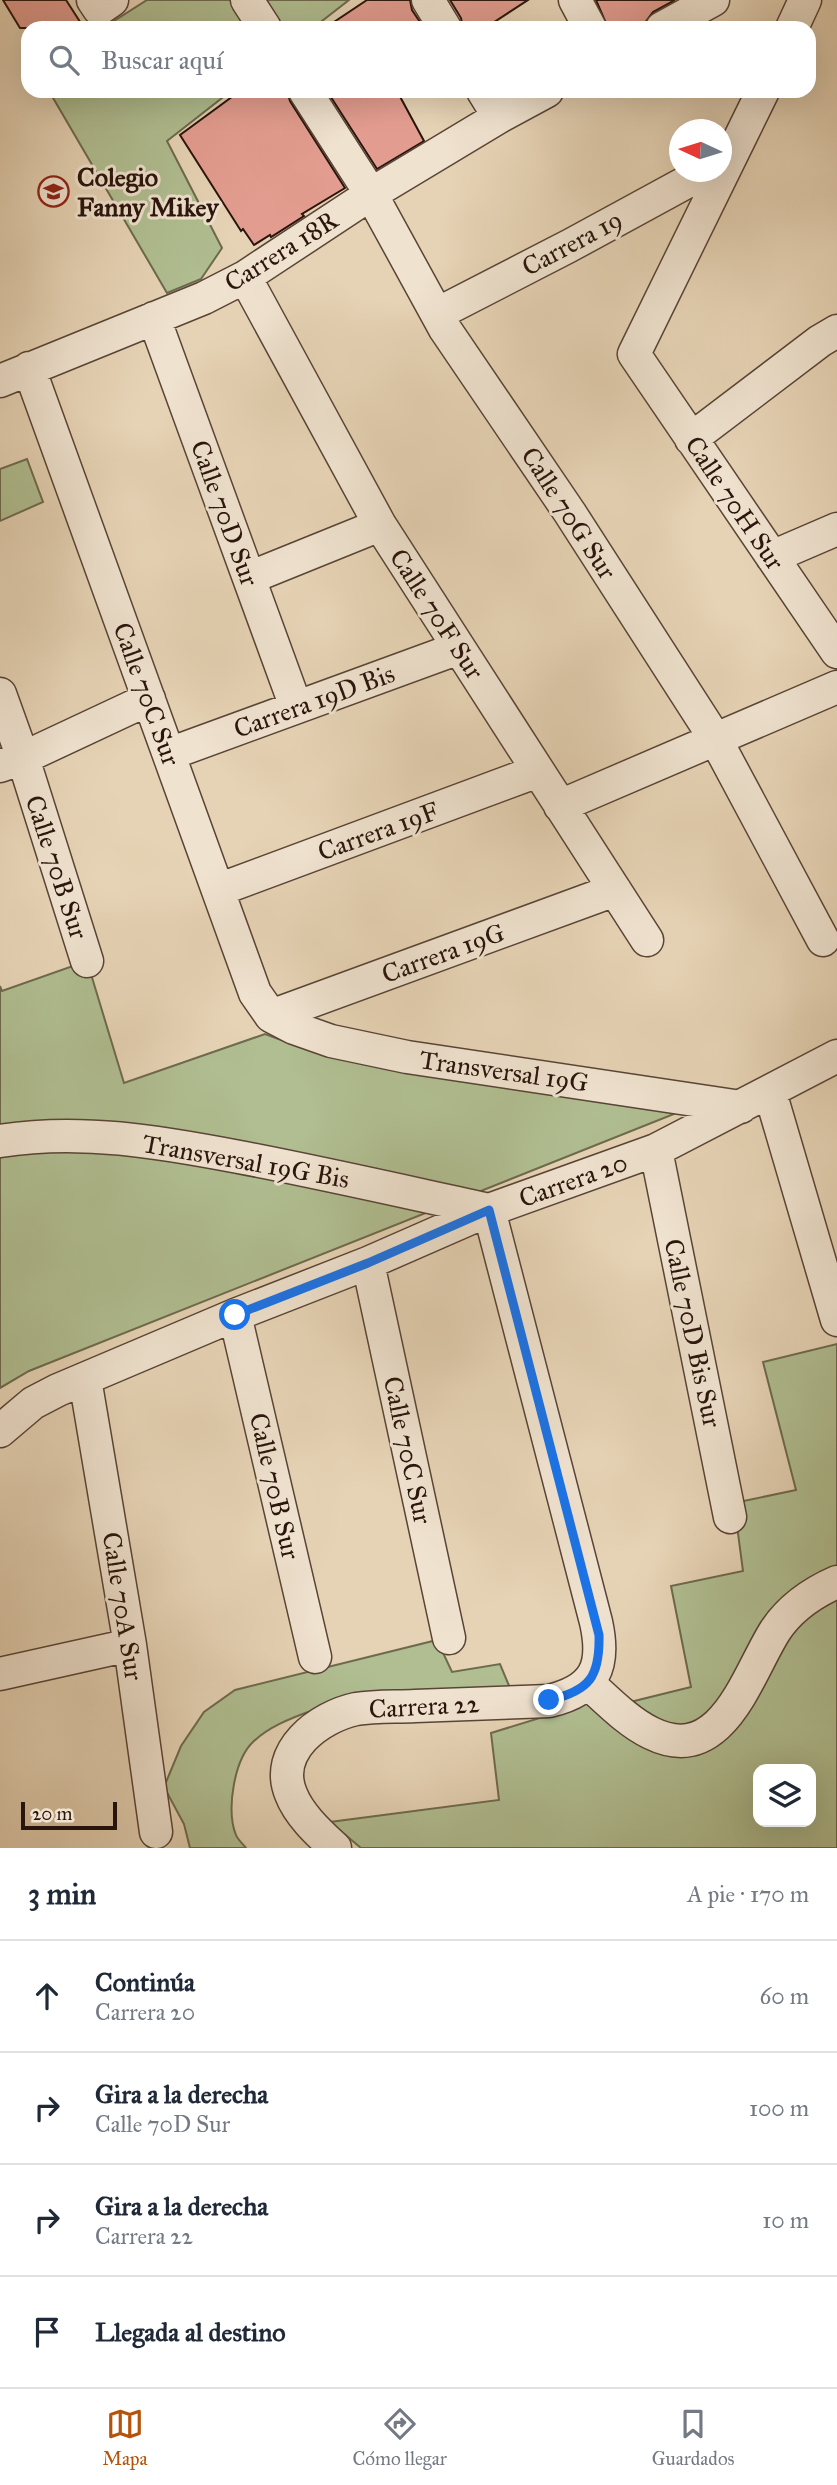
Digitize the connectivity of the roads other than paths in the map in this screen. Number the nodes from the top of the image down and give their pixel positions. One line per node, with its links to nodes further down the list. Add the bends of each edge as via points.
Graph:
1 (247, 0): 6 (street)
2 (428, 0): 7 (street)
3 (575, 0): 8 (street)
4 (713, 0): 9 (street)
5 (805, 0): 10 (street)
6 (260, 21)
7 (441, 21)
8 (586, 21)
9 (675, 21)
10 (795, 21)
11 (309, 98): 18 (street, Calle 70G Sur)
12 (517, 98): 14 (street, Carrera 18R)
13 (759, 98): 15 (street)
14 (491, 104): 18 (street, Carrera 18R)
15 (732, 144)
16 (687, 182): 20 (street, Carrera 19)
17 (712, 182): 25 (street, Calle 70H Sur, via 634,354)
18 (371, 194): 19 (street, Carrera 18R); 20 (street, Calle 70G Sur)
19 (245, 277): 21 (street, Carrera 18R); 26 (street, Calle 70F Sur)
20 (437, 314): 36 (street, Calle 70G Sur)
21 (154, 318): 23 (street, Carrera 18R); 29 (street, Calle 70D Sur)
22 (837, 331): 25 (street)
23 (29, 368): 24 (street, Carrera 18R); 34 (street, Calle 70C Sur)
24 (0, 382)
25 (691, 439): 28 (street, Calle 70H Sur)
26 (380, 525): 29 (street); 30 (street, Calle 70F Sur)
27 (837, 528): 28 (street)
28 (772, 557): 31 (street, Calle 70H Sur)
29 (249, 578): 35 (street, Calle 70D Sur)
30 (459, 648): 35 (street, Carrera 19D Bis); 39 (street, Calle 70F Sur)
31 (837, 652)
32 (837, 687): 36 (street)
33 (0, 694): 38 (street, Calle 70B Sur)
34 (149, 699): 37 (street, Calle 70C Sur); 38 (street)
35 (296, 707): 37 (street, Carrera 19D Bis)
36 (716, 740): 40 (street); 44 (street, Calle 70G Sur)
37 (169, 754): 41 (street, Calle 70C Sur)
38 (11, 762): 45 (street, Calle 70B Sur)
39 (538, 771): 40 (street, Calle 70F Sur); 41 (street, Carrera 19F)
40 (561, 806): 42 (street, Calle 70F Sur)
41 (218, 890): 46 (street, Calle 70C Sur, via 255,993)
42 (615, 890): 43 (street, Calle 70F Sur); 46 (street, Carrera 19G)
43 (647, 940)
44 (823, 940)
45 (87, 961)
46 (271, 1016): 49 (street, Transversal 19G, via 331,1041 407,1057)
47 (837, 1056): 48 (street, Carrera 20)
48 (770, 1092): 49 (street, Carrera 20); 55 (street)
49 (741, 1107): 51 (street, Carrera 20)
50 (0, 1141): 52 (street, Transversal 19G Bis, via 86,1135 163,1143)
51 (656, 1150): 52 (street, Carrera 20); 58 (street, Calle 70D Bis Sur)
52 (489, 1210): 53 (street, Carrera 20); 64 (street, via 596,1622 600,1654)
53 (368, 1263): 54 (street, Carrera 20); 60 (street, Calle 70C Sur)
54 (235, 1315): 56 (street, Carrera 20); 62 (street, Calle 70B Sur)
55 (837, 1320)
56 (85, 1380): 57 (street, Carrera 20, via 33,1403); 61 (street, Calle 70A Sur)
57 (0, 1431)
58 (730, 1517)
59 (837, 1583): 64 (street, via 818,1591 775,1630 727,1717 712,1731 671,1740 652,1734)
60 (449, 1638)
61 (130, 1646): 63 (street); 65 (street, Calle 70A Sur)
62 (315, 1657)
63 (0, 1674)
64 (588, 1683): 66 (street, Carrera 22, via 573,1694 549,1700 357,1709 324,1720 291,1753 287,1772 290,1794 307,1820)
65 (156, 1832)
66 (335, 1848)

